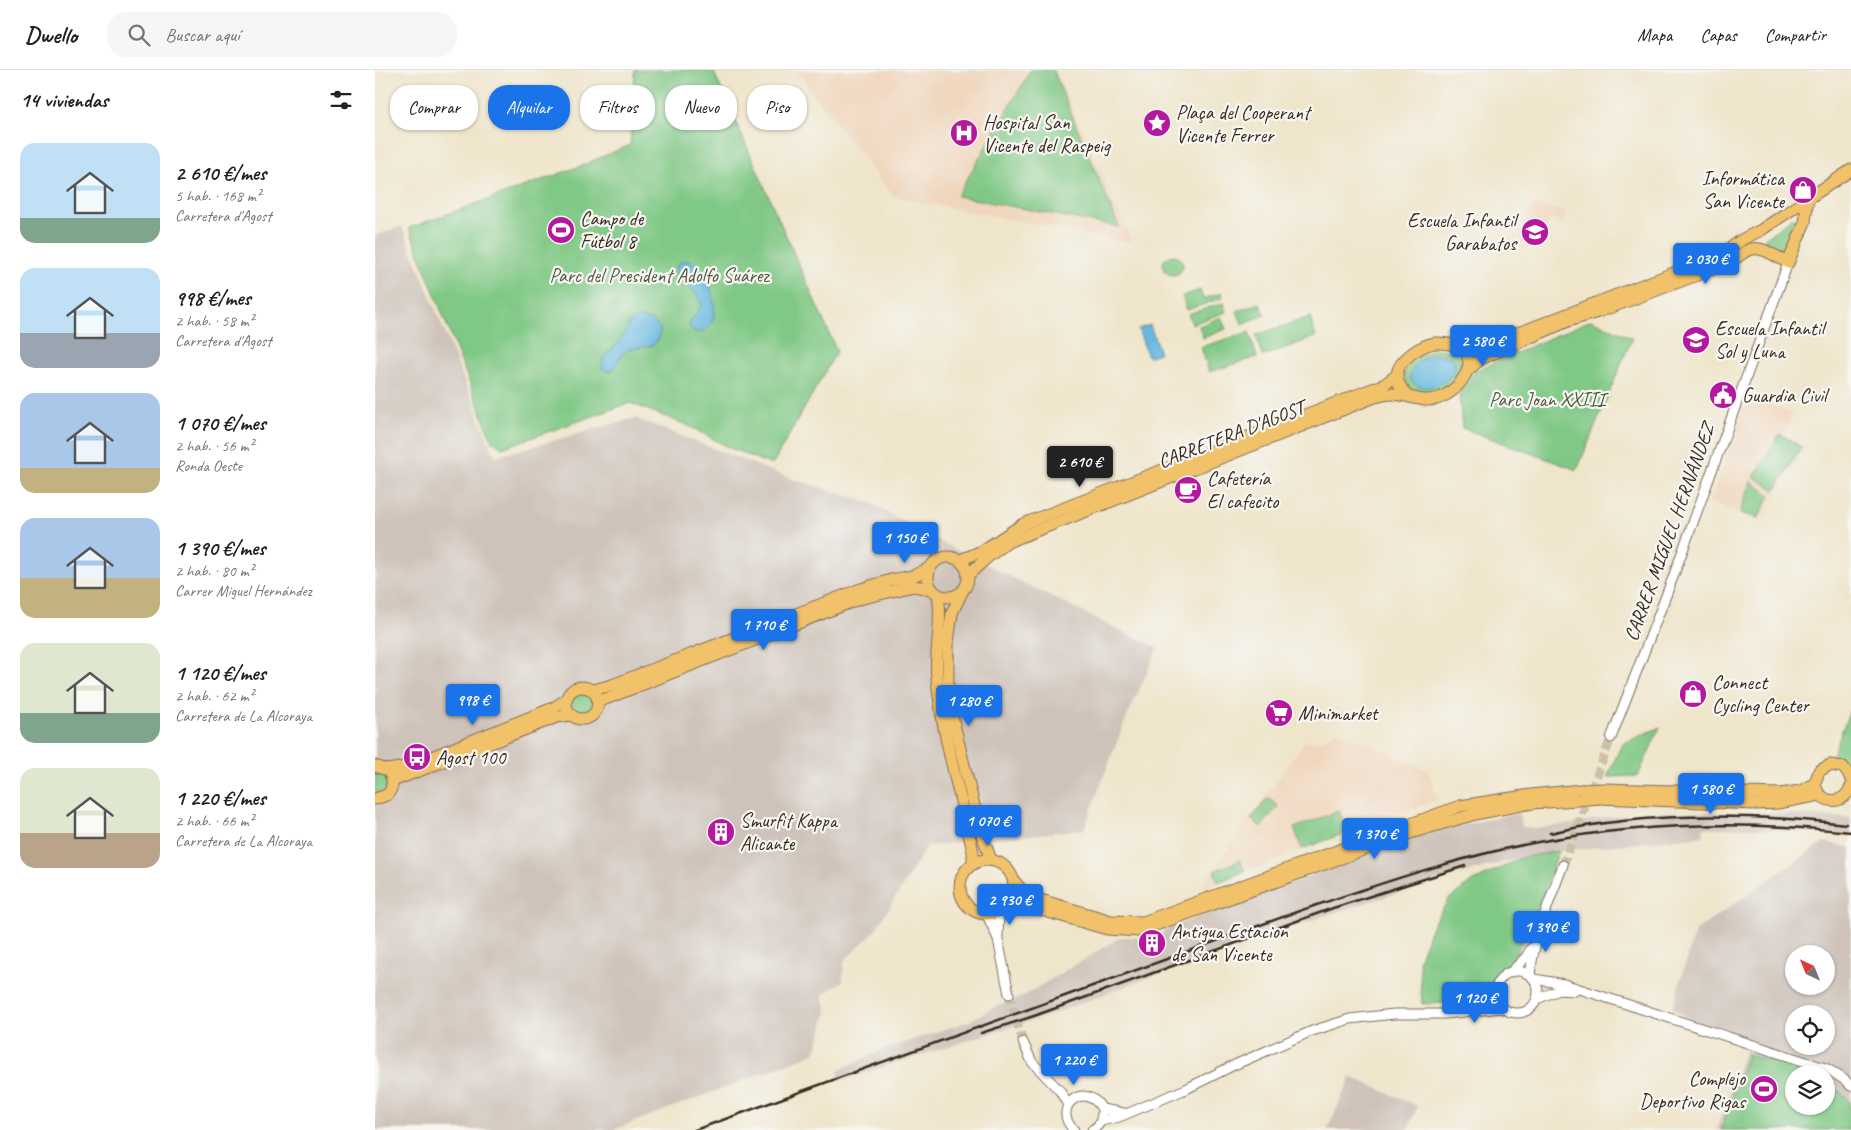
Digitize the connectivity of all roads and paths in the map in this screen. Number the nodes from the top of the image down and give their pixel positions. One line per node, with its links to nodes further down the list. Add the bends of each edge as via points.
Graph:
1 (1851, 170): 2 (main road)
2 (1809, 197): 3 (main road); 4 (main road, CARRER MIGUEL HERNÁNDEZ)
3 (1791, 210): 4 (main road, via 1800,213); 5 (main road)
4 (1805, 222): 7 (main road, CARRER MIGUEL HERNÁNDEZ)
5 (1761, 230): 6 (main road); 8 (main road, via 1720,255 1477,349)
6 (1762, 249): 7 (main road); 9 (main road, via 1748,250 1729,263 1568,321 1481,359)
7 (1788, 263): 22 (street, CARRER MIGUEL HERNÁNDEZ)
8 (1456, 345): 9 (main road, via 1466,353); 10 (main road, via 1427,345 1400,367)
9 (1469, 369): 11 (main road, via 1456,389 1447,394 1427,400)
10 (1397, 375): 11 (main road); 12 (main road, CARRETERA D'AGOST, via 1385,384)
11 (1406, 395): 12 (main road, CARRETERA D'AGOST, via 1375,397)
12 (1216, 454): 13 (main road, CARRETERA D'AGOST, via 1023,524 983,551); 15 (main road, CARRETERA D'AGOST, via 1008,542)
13 (960, 560): 14 (main road, via 943,557); 15 (main road)
14 (929, 568): 16 (main road, via 927,579); 18 (main road, via 913,576 845,595)
15 (968, 575): 17 (main road)
16 (934, 592): 17 (main road, via 951,598); 20 (main road, via 914,586 859,599); 34 (main road, via 940,611 937,679)
17 (962, 592): 33 (main road, via 952,613 948,688 979,826)
18 (593, 690): 19 (main road, via 577,687); 20 (main road)
19 (566, 700): 21 (main road); 24 (main road, via 419,762)
20 (599, 702): 21 (main road, via 595,712 587,718)
21 (571, 715): 26 (main road, via 557,717)
22 (1611, 738)
23 (375, 766): 24 (main road)
24 (387, 770): 26 (main road)
25 (1850, 775): 27 (main road, via 1843,767 1830,765 1819,771)
26 (393, 781): 32 (main road, via 387,795)
27 (1815, 783): 29 (main road, via 1801,791 1780,794); 31 (main road)
28 (1850, 791): 31 (main road, via 1844,798 1834,801)
29 (1601, 794): 30 (main road, bridge); 31 (main road, via 1757,804)
30 (1579, 795): 36 (main road, via 1531,795 1460,806 1143,922 1111,921 1027,896); 37 (main road, via 1475,814 1410,834 1139,931 1107,929 1024,905)
31 (1820, 795)
32 (375, 798)
33 (991, 860): 34 (main road); 36 (main road, via 1008,870)
34 (973, 864): 38 (main road, via 961,881 960,891 965,904 975,912)
35 (1563, 865): 39 (street)
36 (1014, 881): 37 (main road, via 1013,897)
37 (1002, 910): 38 (main road); 40 (street)
38 (987, 915): 40 (street)
39 (1541, 927): 41 (street, via 1526,957); 42 (street, via 1532,960)
40 (998, 939): 45 (street)
41 (1512, 971): 42 (street, via 1521,971); 44 (street, via 1501,976)
42 (1532, 977): 43 (street); 46 (street, via 1538,990)
43 (1583, 991): 46 (street, via 1559,990); 50 (street, via 1828,1069)
44 (1495, 993): 47 (street); 48 (street, via 1477,1004)
45 (1009, 994)
46 (1537, 999): 47 (street, via 1531,1008 1521,1013 1511,1013)
47 (1502, 1008): 48 (street)
48 (1445, 1014): 53 (street, via 1394,1014 1350,1019 1312,1031 1186,1089)
49 (1023, 1042): 51 (street, via 1032,1062)
50 (1851, 1086)
51 (1072, 1101): 52 (street, via 1090,1096); 55 (street, via 1066,1112)
52 (1102, 1109): 53 (street); 54 (street)
53 (1124, 1113): 54 (street)
54 (1101, 1121): 57 (street)
55 (1065, 1126): 56 (street)
56 (1074, 1130)
57 (1092, 1130)

